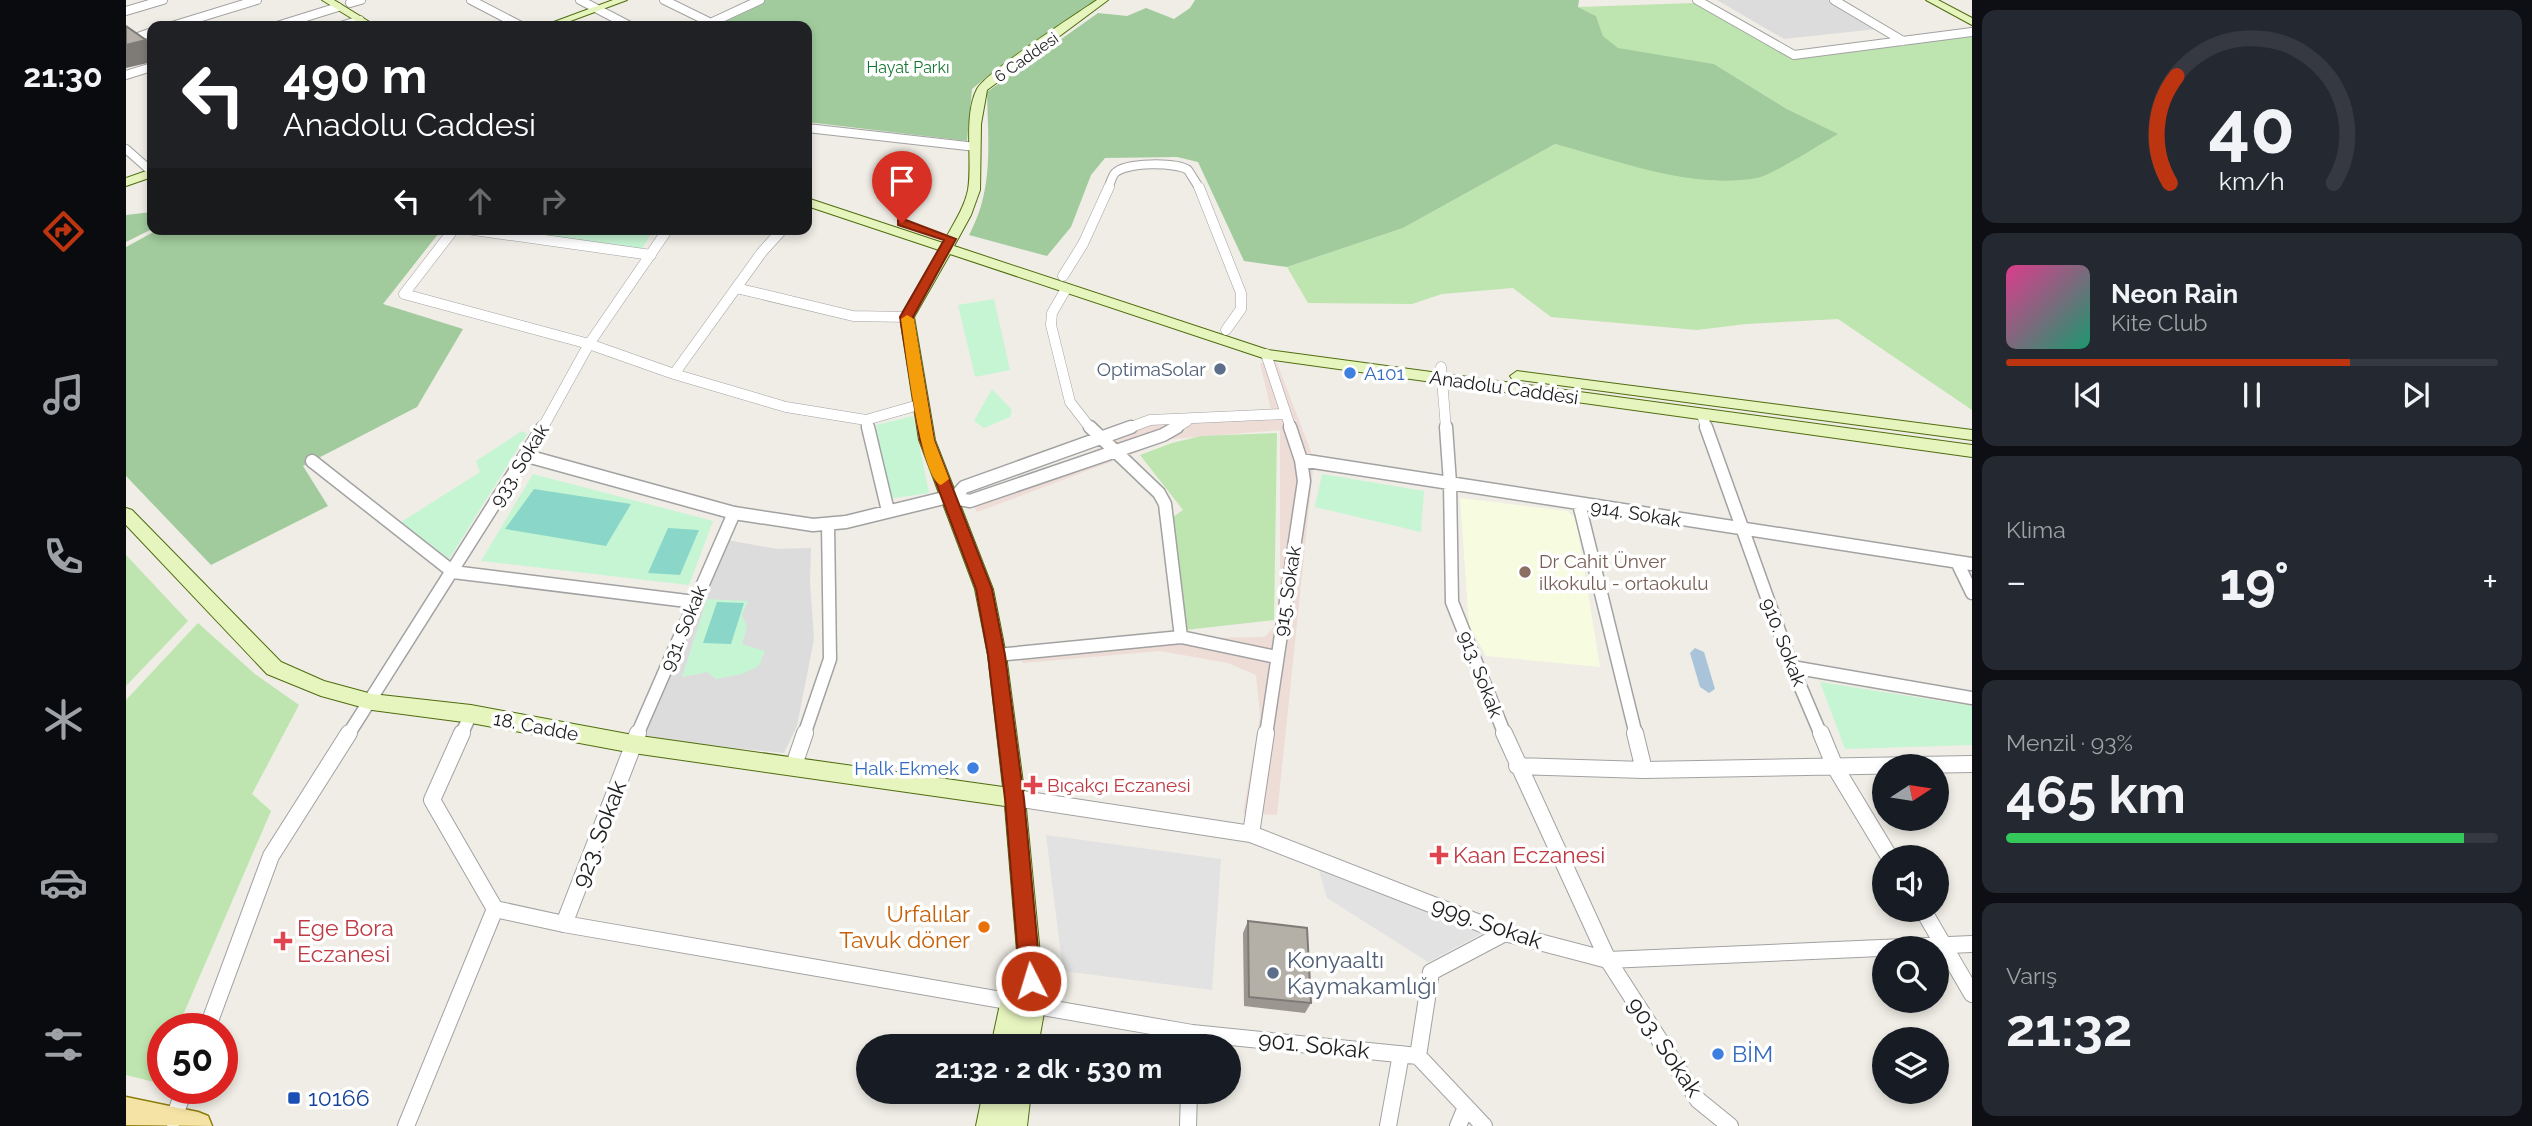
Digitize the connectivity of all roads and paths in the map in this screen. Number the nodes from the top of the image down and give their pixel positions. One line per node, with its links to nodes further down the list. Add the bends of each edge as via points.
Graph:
1 (163, 0): 15 (street)
2 (257, 0): 17 (street)
3 (327, 0): 13 (main road)
4 (471, 0): 22 (street)
5 (580, 0): 14 (street)
6 (622, 0): 14 (main road)
7 (664, 0): 25 (street)
8 (760, 0): 26 (street)
9 (1104, 0): 35 (main road, 6 Caddesi, via 982,89)
10 (1697, 0): 31 (street, via 1794,55)
11 (1834, 0): 31 (street)
12 (1931, 0): 27 (main road)
13 (348, 2): 16 (main road); 18 (street); 21 (main road)
14 (598, 9): 23 (main road); 24 (street)
15 (126, 11)
16 (360, 20): 19 (street); 20 (main road)
17 (188, 21)
18 (292, 21)
19 (357, 21)
20 (365, 21)
21 (372, 21)
22 (511, 21)
23 (563, 21)
24 (621, 21)
25 (700, 21)
26 (715, 21)
27 (1972, 22)
28 (1972, 32): 31 (street)
29 (147, 34): 30 (street)
30 (138, 37)
31 (1903, 41)
32 (147, 69): 33 (street)
33 (126, 75)
34 (812, 129): 35 (street)
35 (976, 147): 45 (main road, 6 Caddesi, via 974,190)
36 (126, 149): 37 (street)
37 (147, 168)
38 (147, 175): 39 (main road)
39 (126, 182)
40 (812, 201): 45 (main road, Anadolu Caddesi)
41 (449, 235): 51 (street, via 404,294)
42 (509, 235): 46 (street)
43 (664, 235): 46 (street, 933. Sokak)
44 (778, 235): 48 (street)
45 (948, 244): 47 (main road, Anadolu Caddesi); 49 (main road, 6 Caddesi)
46 (651, 255): 51 (street, 933. Sokak)
47 (1064, 283): 50 (main road, Anadolu Caddesi); 50 (street, via 1115,173 1128,167 1180,166 1192,174 1210,212 1243,300 1240,313); 52 (main road, Anadolu Caddesi); 61 (street, via 1052,313 1052,332 1066,395)
48 (736, 288): 49 (street, via 853,316); 54 (street)
49 (907, 317): 55 (main road)
50 (1226, 330): 53 (main road, Anadolu Caddesi, via 1267,342)
51 (589, 344): 54 (street); 64 (street, 933. Sokak)
52 (1265, 354): 53 (main road, Anadolu Caddesi); 56 (street, 915. Sokak)
53 (1442, 372): 57 (main road, Anadolu Caddesi); 60 (main road, Anadolu Caddesi); 67 (street, 913. Sokak)
54 (674, 374): 58 (street, via 786,407)
55 (922, 404): 58 (street); 68 (main road, via 927,440)
56 (1284, 414): 59 (street); 65 (street, 915. Sokak)
57 (1702, 415): 62 (main road, Anadolu Caddesi); 74 (street, 910. Sokak)
58 (866, 421): 70 (street)
59 (1187, 421): 61 (street, via 1150,421); 63 (street, via 1163,435)
60 (1972, 435)
61 (1099, 438): 63 (street); 68 (street, via 964,487)
62 (1972, 451)
63 (1112, 452): 68 (street, via 970,501); 80 (street, via 1158,493 1165,505)
64 (527, 456): 71 (street); 77 (street, 933. Sokak)
65 (1301, 460): 67 (street, 914. Sokak); 82 (street, 915. Sokak, via 1304,481)
66 (312, 461): 77 (street)
67 (1450, 483): 69 (street, 914. Sokak); 90 (street, 913. Sokak, via 1452,603)
68 (951, 497): 70 (street); 81 (main road, via 984,589)
69 (1579, 504): 74 (street, 914. Sokak); 92 (street)
70 (888, 511): 73 (street)
71 (734, 513): 73 (street); 79 (street, 931. Sokak)
72 (126, 514): 85 (main road, 18. Cadde, via 274,668)
73 (828, 524): 89 (street, via 830,659)
74 (1743, 530): 75 (street, 914. Sokak); 83 (street, 910. Sokak)
75 (1957, 562): 76 (street, 914. Sokak); 78 (street)
76 (1972, 564)
77 (453, 572): 79 (street); 85 (street, 933. Sokak)
78 (1972, 593)
79 (695, 602): 87 (street, 931. Sokak)
80 (1181, 637): 81 (street); 82 (street)
81 (997, 655): 93 (main road)
82 (1276, 657): 94 (street, 915. Sokak)
83 (1792, 667): 84 (street); 91 (street, 910. Sokak)
84 (1972, 698)
85 (372, 702): 86 (main road, 18. Cadde); 106 (street, 933. Sokak, via 271,856)
86 (471, 714): 87 (main road, 18. Cadde); 96 (street, via 432,800)
87 (633, 744): 89 (main road, 18. Cadde); 97 (street, 923. Sokak)
88 (1972, 764): 91 (street)
89 (794, 765): 93 (main road, 18. Cadde)
90 (1517, 765): 92 (street); 103 (street, 913. Sokak)
91 (1835, 767): 92 (street); 95 (street, 910. Sokak)
92 (1644, 770)
93 (1015, 799): 94 (street, 999. Sokak); 105 (main road)
94 (1251, 834): 98 (street, 999. Sokak)
95 (1882, 845)
96 (495, 909): 97 (street); 119 (street)
97 (564, 924): 105 (street)
98 (1505, 933): 103 (street, 999. Sokak); 111 (street, via 1431,972)
99 (1949, 944): 100 (street, 999. Sokak)
100 (1972, 944)
101 (1872, 947): 103 (street, 999. Sokak)
102 (1949, 954): 104 (street)
103 (1608, 960): 126 (street, 903. Sokak, via 1698,1100)
104 (1972, 994)
105 (1021, 1005): 107 (main road); 108 (main road); 109 (street, 901. Sokak)
106 (213, 1013)
107 (1008, 1034)
108 (1025, 1034)
109 (1162, 1034)
110 (1241, 1043): 111 (street, 901. Sokak)
111 (1410, 1055): 116 (street); 123 (street)
112 (185, 1104): 118 (street)
113 (993, 1104): 120 (main road)
114 (1017, 1104): 121 (main road)
115 (1189, 1104): 122 (street)
116 (1466, 1107): 124 (street); 125 (street)
117 (126, 1111): 118 (main road)
118 (186, 1123)
119 (406, 1126)
120 (989, 1126)
121 (1014, 1126)
122 (1188, 1126)
123 (1388, 1126)
124 (1458, 1126)
125 (1484, 1126)
126 (1731, 1126)

